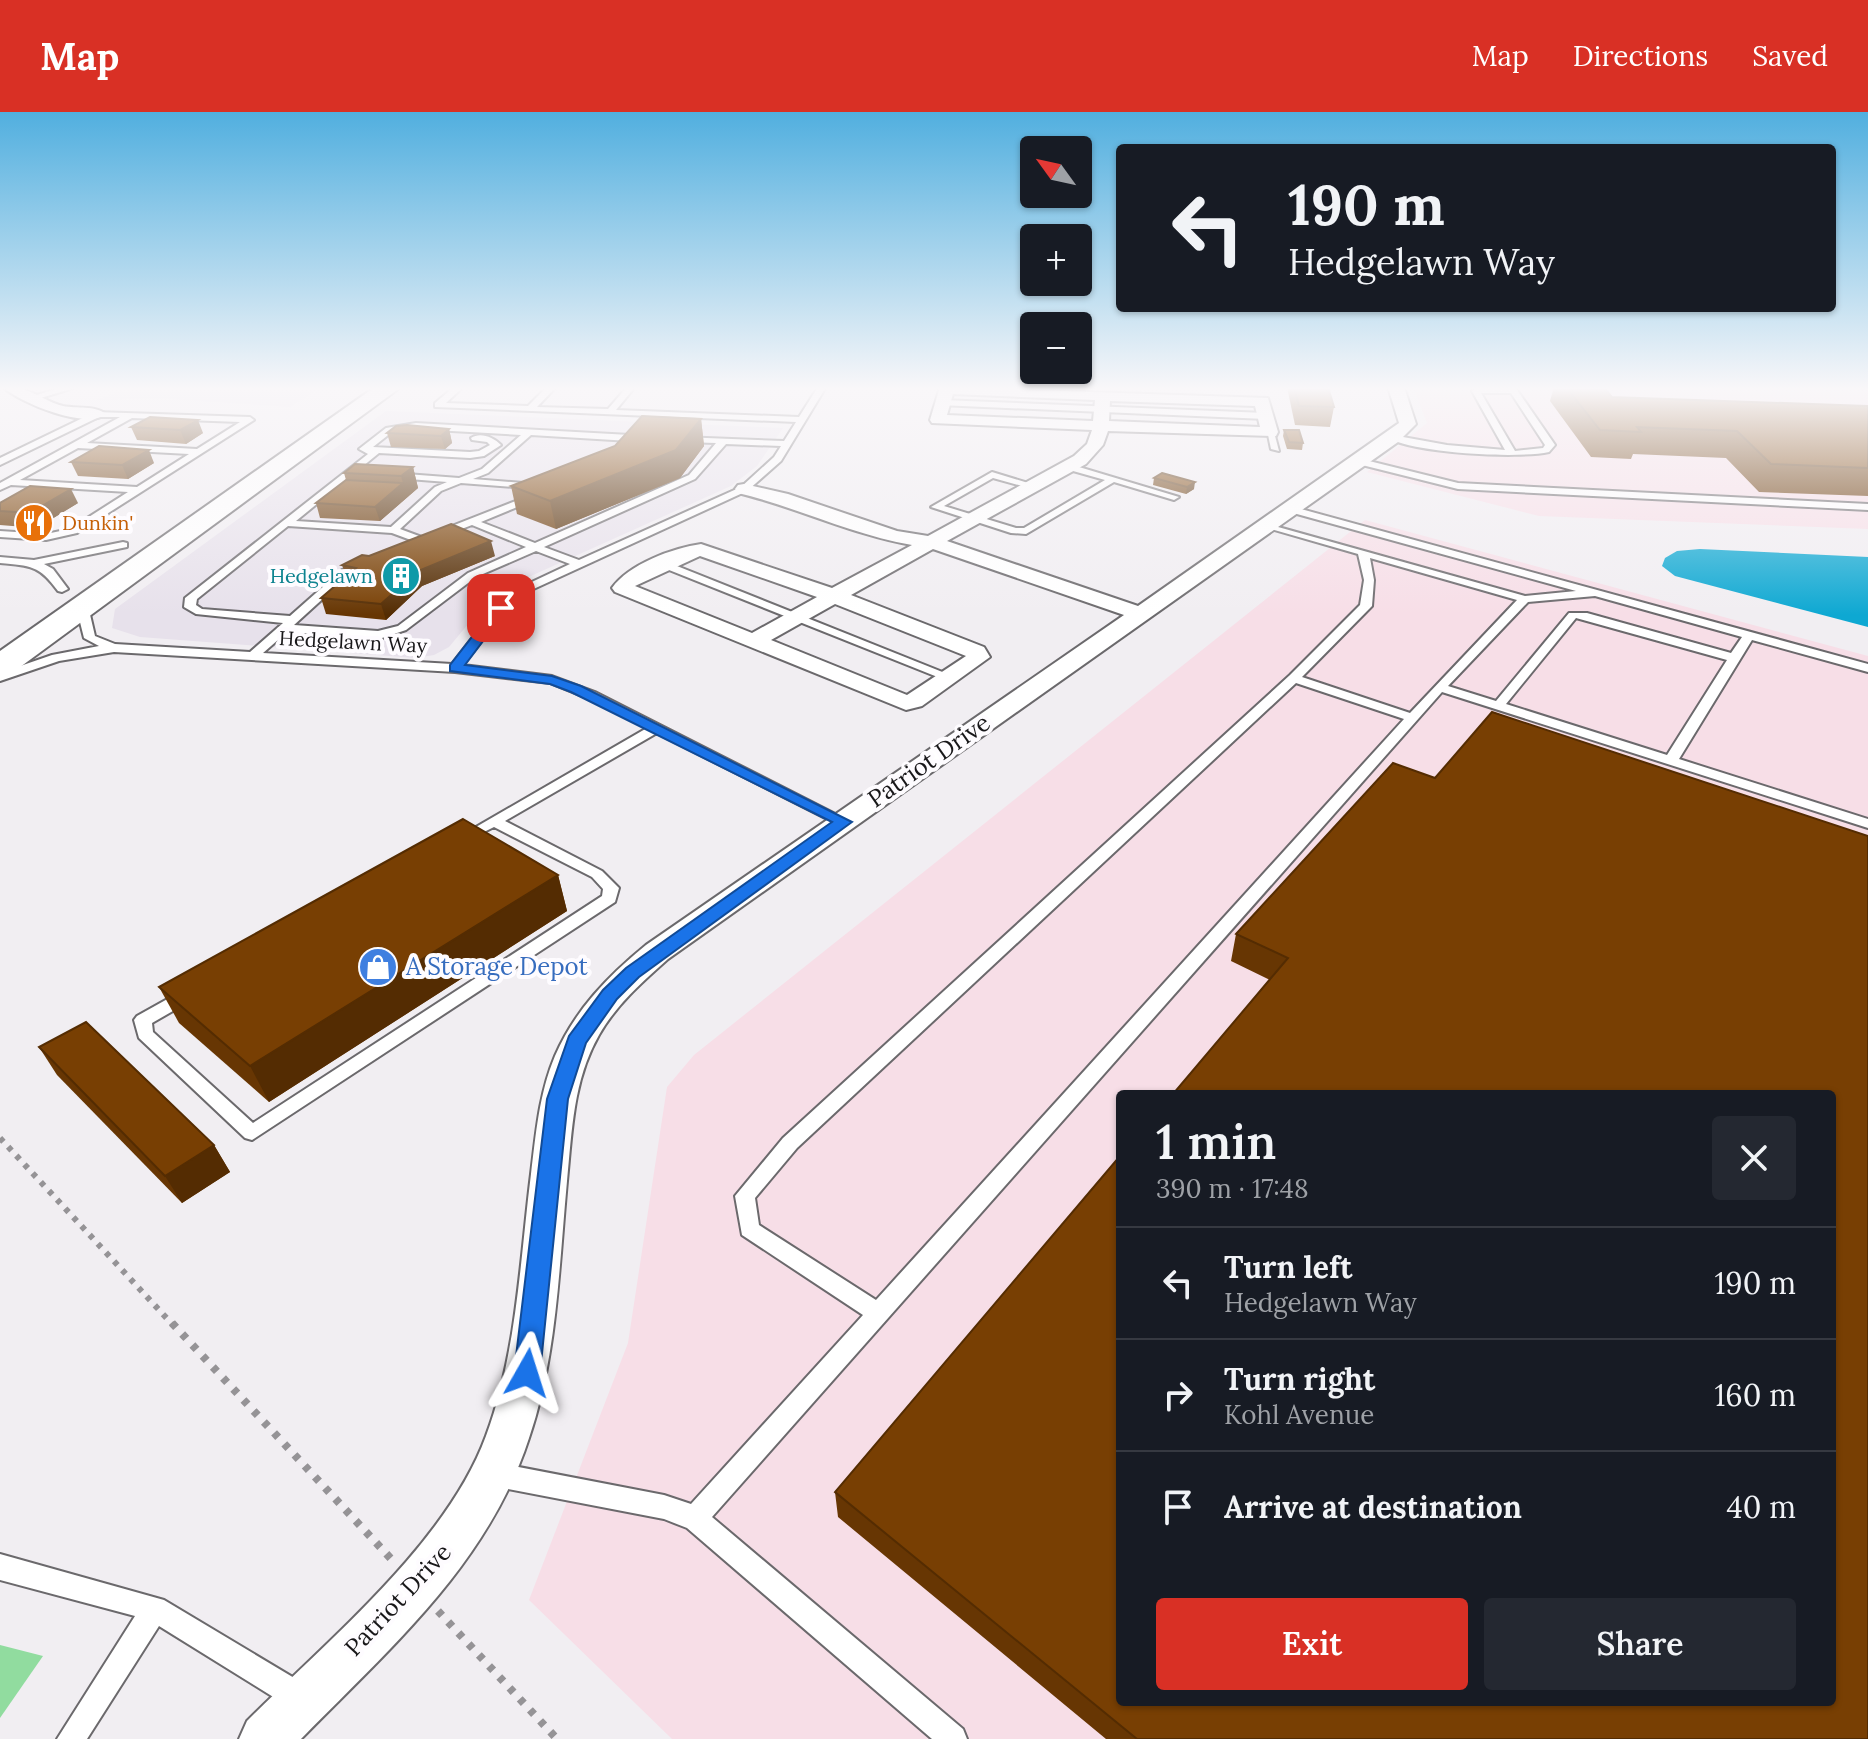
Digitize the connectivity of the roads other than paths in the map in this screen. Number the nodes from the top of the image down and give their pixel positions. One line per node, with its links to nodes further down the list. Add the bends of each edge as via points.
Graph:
1 (42, 463): 18 (lane)
2 (180, 463): 21 (lane)
3 (243, 463): 32 (main road)
4 (276, 463): 43 (main road)
5 (362, 463): 13 (lane)
6 (494, 463): 16 (lane)
7 (704, 463): 33 (lane, via 692,477)
8 (774, 463): 19 (lane)
9 (1074, 463): 12 (street)
10 (1360, 463): 24 (street, Patriot Drive)
11 (1365, 463): 23 (lane, via 1458,486)
12 (1069, 467): 17 (lane); 20 (street)
13 (350, 472): 14 (lane); 27 (lane)
14 (364, 473)
15 (379, 474): 16 (lane)
16 (464, 479): 26 (lane, via 550,491); 28 (lane, via 438,489)
17 (1113, 479): 22 (lane); 25 (lane, via 1026,531)
18 (3, 483): 21 (lane)
19 (749, 486): 31 (street, via 894,536); 39 (lane)
20 (1033, 486): 25 (street); 25 (lane, via 992,475 936,507)
21 (139, 490): 29 (lane, via 73,531 46,537)
22 (1174, 497)
23 (1868, 507)
24 (1279, 517): 35 (lane); 41 (lane); 46 (street, Patriot Drive)
25 (974, 518): 31 (street)
26 (473, 522): 30 (lane); 33 (lane)
27 (286, 523): 28 (lane); 48 (lane, via 191,598 190,607)
28 (393, 530): 30 (lane)
29 (0, 534)
30 (423, 541): 34 (lane)
31 (930, 542): 42 (street); 46 (street)
32 (123, 545): 38 (lane); 43 (main road)
33 (535, 547): 39 (lane); 48 (lane, via 472,575 402,628 379,635)
34 (400, 550)
35 (1363, 552): 44 (lane); 59 (lane, via 1369,580 1366,606)
36 (0, 560): 38 (lane)
37 (374, 560): 48 (lane, via 346,572)
38 (34, 563): 43 (lane, via 49,571)
39 (579, 564): 55 (lane, via 511,599)
40 (663, 564): 42 (street, via 701,550); 47 (lane); 50 (street, via 622,588)
41 (1595, 593): 44 (lane); 49 (lane)
42 (834, 596): 47 (street); 58 (street, via 976,652 979,657)
43 (72, 598): 45 (main road); 51 (lane, via 90,638); 54 (main road)
44 (1525, 599): 60 (lane)
45 (37, 606)
46 (1139, 613): 66 (street, Patriot Drive)
47 (797, 616): 50 (street); 58 (lane)
48 (288, 624): 52 (lane)
49 (1749, 635): 53 (lane); 56 (lane)
50 (751, 642): 58 (street, via 906,703)
51 (114, 648): 52 (lane, Hedgelawn Way); 57 (lane, Hedgelawn Way, via 72,652)
52 (253, 656): 55 (lane, Hedgelawn Way)
53 (1734, 658): 61 (lane, via 1573,615); 64 (lane)
54 (0, 666)
55 (455, 668): 63 (lane, Hedgelawn Way, via 552,680)
56 (1868, 668)
57 (0, 677)
58 (949, 677)
59 (1294, 678): 62 (lane); 70 (lane, via 790,1143 745,1196 749,1229)
60 (1440, 687): 61 (lane); 62 (lane)
61 (1498, 706): 64 (lane)
62 (1412, 718): 70 (lane)
63 (657, 728): 65 (lane); 66 (lane, Hedgelawn Way)
64 (1670, 762): 67 (lane)
65 (494, 821): 68 (lane); 69 (lane, via 597,874 611,888 609,898 252,1133 145,1034 143,1020)
66 (844, 822): 71 (street, Patriot Drive, via 645,962 610,994 576,1041 558,1099 527,1373)
67 (1868, 824)
68 (453, 844)
69 (197, 989)
70 (877, 1312): 72 (lane)
71 (492, 1474): 72 (lane, via 664,1507); 75 (street, Patriot Drive, via 449,1548 416,1587)
72 (695, 1518): 78 (lane)
73 (0, 1567): 74 (lane)
74 (155, 1609): 75 (lane); 76 (lane)
75 (302, 1698): 77 (street, Patriot Drive)
76 (71, 1739)
77 (265, 1739)
78 (953, 1739)

